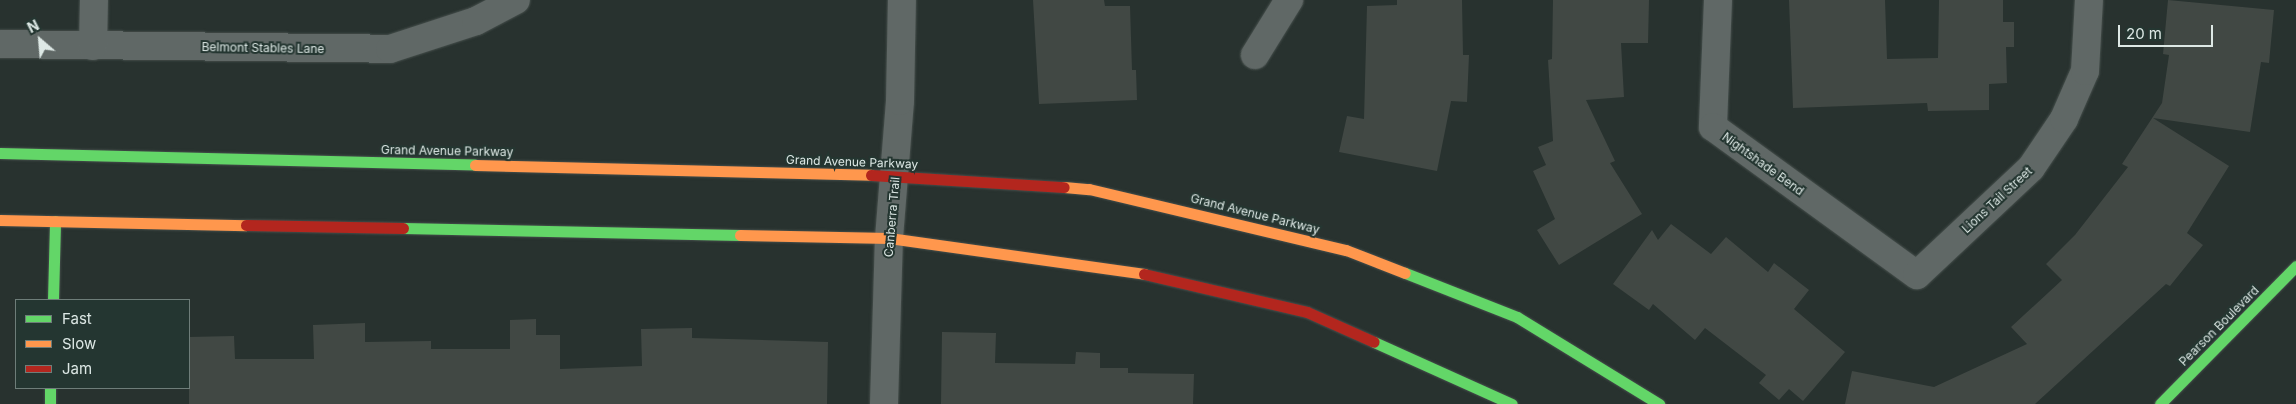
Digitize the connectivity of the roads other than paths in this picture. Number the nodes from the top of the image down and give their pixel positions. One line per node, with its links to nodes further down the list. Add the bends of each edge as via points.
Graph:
1 (94, 0): 8 (street)
2 (516, 0): 8 (street, Belmont Stables Lane, via 476,22 390,50)
3 (902, 0): 11 (street, Canberra Trail)
4 (1289, 0): 9 (street)
5 (1718, 0): 16 (street, Nightshade Bend, via 1713,127)
6 (2089, 0): 16 (street, Lions Tail Street, via 2085,71 2064,119 2032,168)
7 (0, 44): 8 (street, Belmont Stables Lane)
8 (93, 46)
9 (1254, 55)
10 (0, 153): 11 (street, Grand Avenue Parkway)
11 (896, 176): 14 (street, Canberra Trail); 22 (street, Grand Avenue Parkway, via 1090,188 1346,250 1517,317)
12 (0, 220): 13 (street)
13 (55, 221): 14 (street); 17 (street)
14 (889, 238): 20 (street, Canberra Trail); 21 (street, via 1121,269 1307,312)
15 (2296, 266): 23 (street, Pearson Boulevard)
16 (1916, 275)
17 (53, 299)
18 (50, 389): 19 (street)
19 (50, 404)
20 (884, 404)
21 (1512, 404)
22 (1660, 404)
23 (2160, 404)

